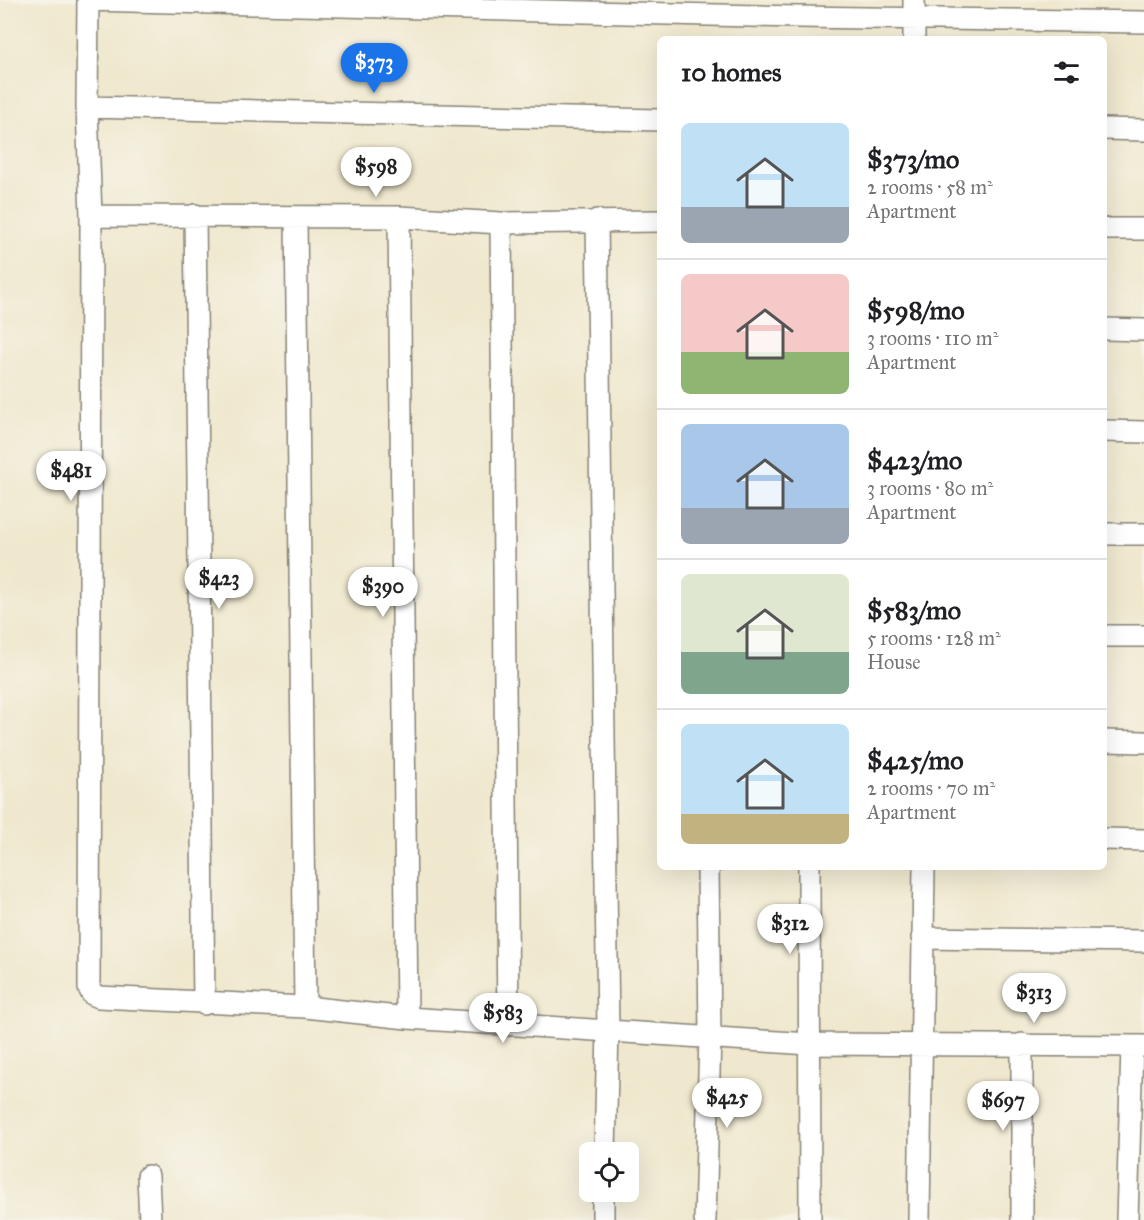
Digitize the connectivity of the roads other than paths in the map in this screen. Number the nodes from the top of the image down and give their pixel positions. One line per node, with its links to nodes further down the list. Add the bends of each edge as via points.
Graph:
1 (88, 0): 2 (street); 6 (street)
2 (796, 9): 4 (street)
3 (1030, 10): 4 (street); 5 (street)
4 (914, 19)
5 (1144, 22)
6 (87, 107): 7 (street); 10 (street)
7 (657, 120)
8 (1107, 129): 9 (street)
9 (1144, 130)
10 (91, 216): 11 (street); 36 (street, via 89,988 99,997)
11 (195, 216): 12 (street); 36 (street)
12 (297, 217): 13 (street); 37 (street)
13 (399, 218): 16 (street); 38 (street)
14 (597, 220): 15 (street); 16 (street); 40 (street)
15 (657, 221)
16 (501, 223): 39 (street)
17 (1107, 229): 18 (street)
18 (1144, 229)
19 (1107, 329): 20 (street)
20 (1144, 330)
21 (1107, 431): 22 (street)
22 (1144, 432)
23 (1107, 534): 24 (street)
24 (1144, 534)
25 (1107, 636): 26 (street)
26 (1144, 636)
27 (1107, 741): 28 (street)
28 (1144, 742)
29 (1107, 839): 30 (street)
30 (1144, 840)
31 (708, 870): 41 (street)
32 (809, 870): 42 (street)
33 (924, 870): 34 (street)
34 (922, 938): 35 (street); 45 (street)
35 (1144, 941)
36 (204, 1004): 37 (street)
37 (304, 1007): 38 (street)
38 (406, 1018): 39 (street)
39 (508, 1025): 40 (street)
40 (608, 1030): 41 (street); 46 (street)
41 (710, 1036): 42 (street); 51 (street)
42 (810, 1044): 45 (street); 52 (street)
43 (1022, 1044): 44 (street); 45 (street); 54 (street)
44 (1138, 1046): 55 (street)
45 (923, 1047): 53 (street)
46 (604, 1142)
47 (148, 1176): 49 (street)
48 (603, 1202): 50 (street)
49 (150, 1220)
50 (603, 1220)
51 (705, 1220)
52 (810, 1220)
53 (919, 1220)
54 (1022, 1220)
55 (1127, 1220)

